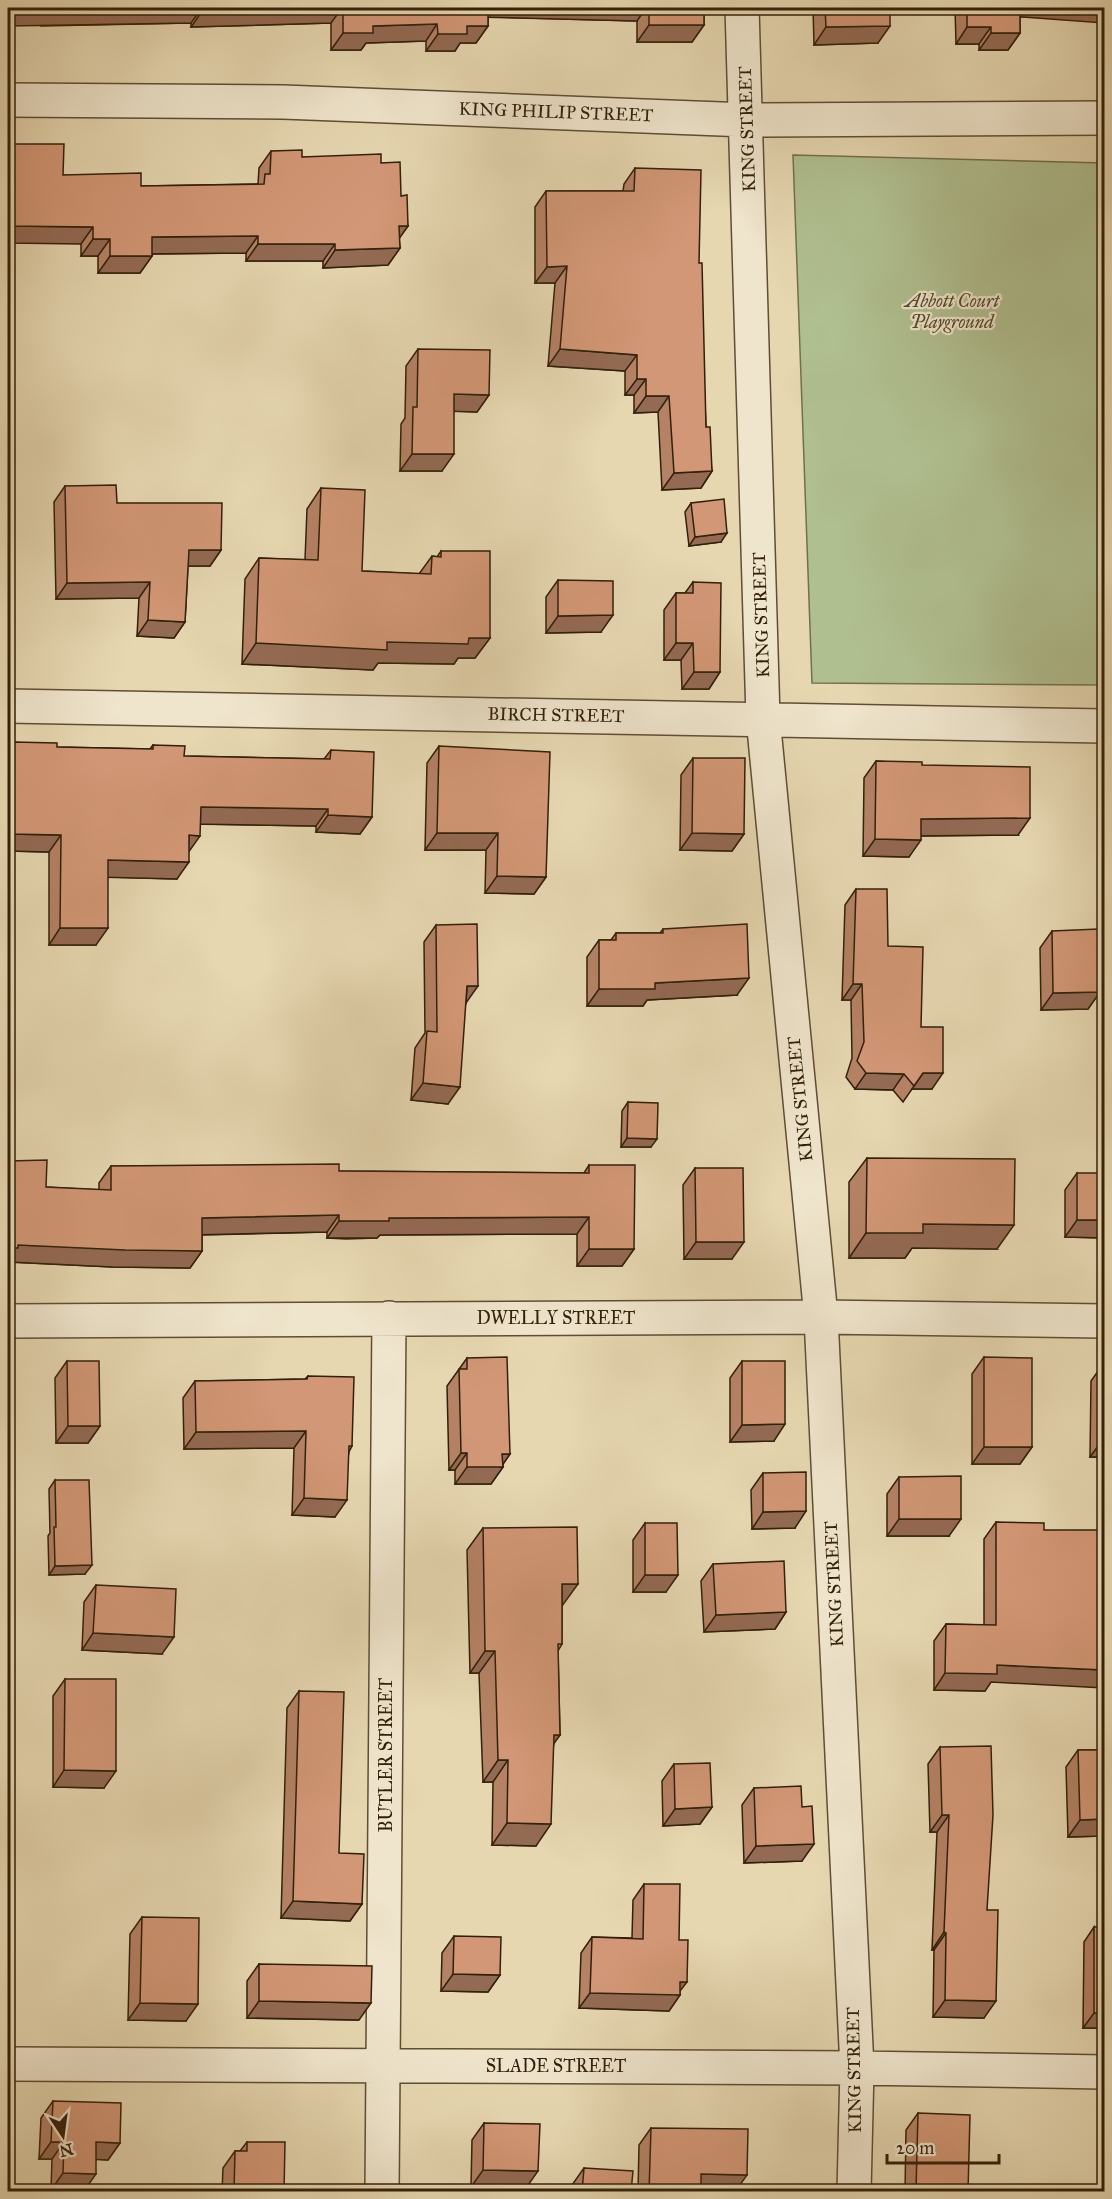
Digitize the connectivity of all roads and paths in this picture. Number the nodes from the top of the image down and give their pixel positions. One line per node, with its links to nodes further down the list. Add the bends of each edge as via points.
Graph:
1 (742, 8): 4 (street, KING STREET)
2 (8, 100): 4 (street, KING PHILIP STREET, via 283,102)
3 (1104, 118): 4 (street, KING PHILIP STREET)
4 (747, 120): 6 (street, KING STREET)
5 (8, 706): 6 (street, BIRCH STREET)
6 (764, 718): 7 (street, BIRCH STREET); 8 (street, KING STREET)
7 (1104, 726)
8 (821, 1317): 9 (street, DWELLY STREET); 11 (street, DWELLY STREET); 14 (street, KING STREET)
9 (389, 1318): 10 (street, DWELLY STREET); 13 (street, BUTLER STREET)
10 (8, 1321)
11 (1104, 1321)
12 (8, 2064): 13 (street, SLADE STREET)
13 (384, 2065): 14 (street, SLADE STREET); 16 (street, BUTLER STREET)
14 (857, 2068): 15 (street, SLADE STREET); 17 (street, KING STREET)
15 (1104, 2072)
16 (382, 2192)
17 (854, 2192)

